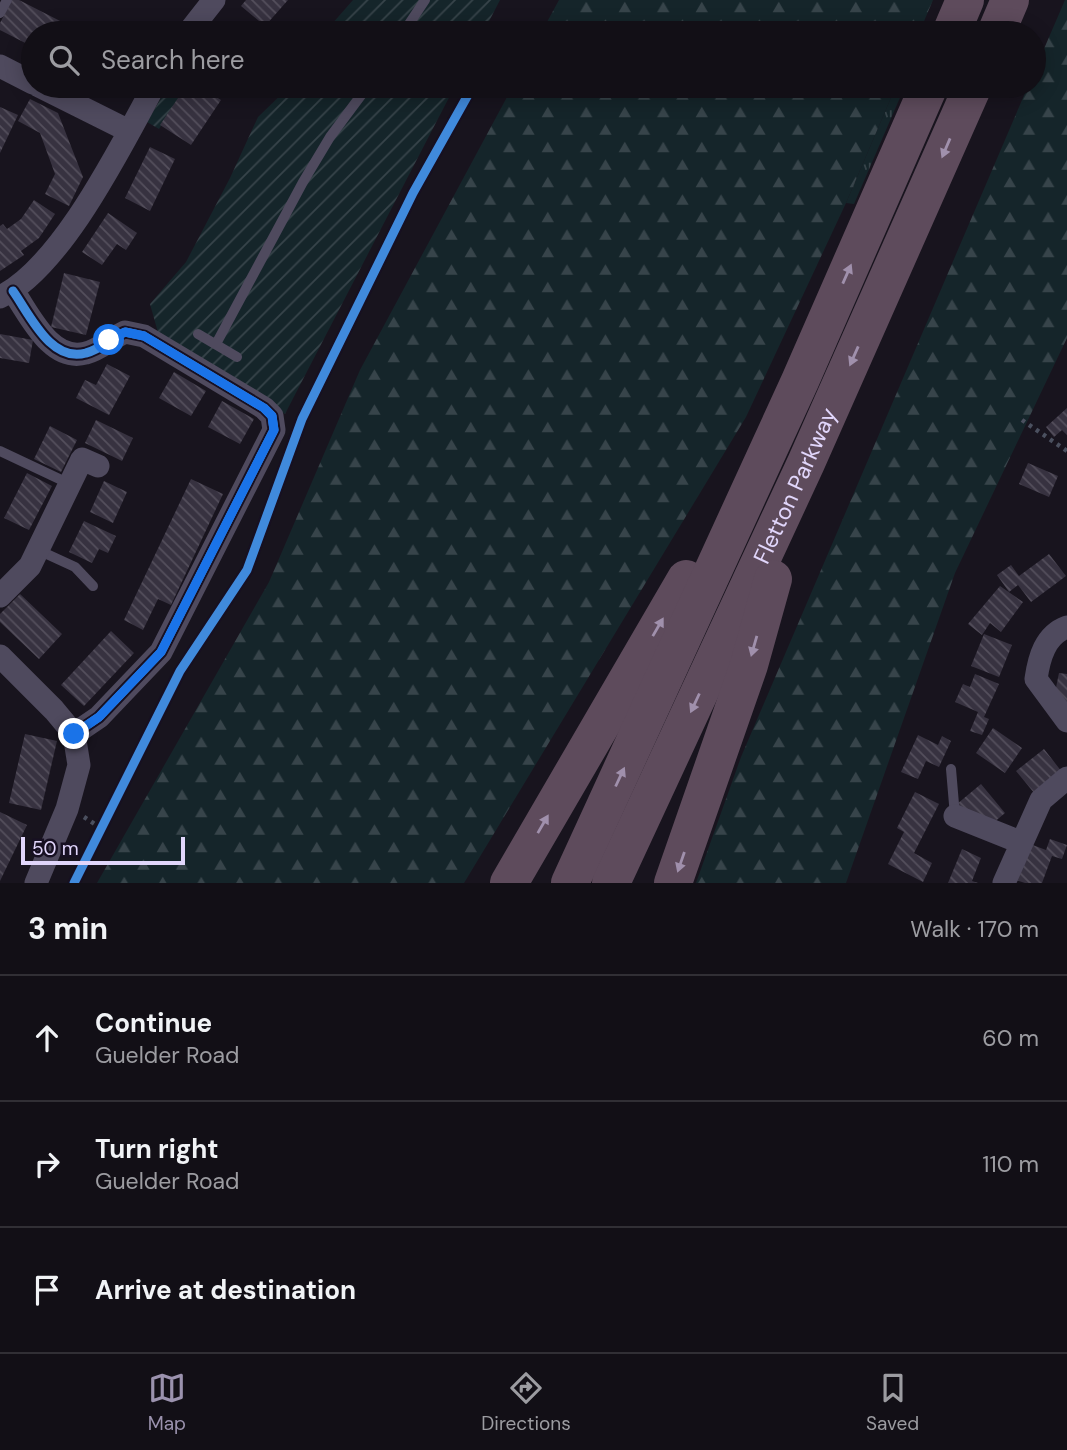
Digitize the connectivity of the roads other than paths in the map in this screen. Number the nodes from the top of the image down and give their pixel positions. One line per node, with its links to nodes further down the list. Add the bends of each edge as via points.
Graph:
1 (6, 0): 6 (lane)
2 (214, 0): 7 (street)
3 (425, 0): 8 (lane)
4 (965, 0): 9 (highway)
5 (1010, 0): 10 (highway)
6 (0, 13)
7 (197, 21)
8 (411, 21)
9 (956, 21)
10 (1001, 21)
11 (0, 66): 12 (street)
12 (21, 77)
13 (63, 98): 18 (street)
14 (147, 98): 18 (street)
15 (359, 98): 21 (lane, via 310,171)
16 (924, 98): 23 (highway, Fletton Parkway, one-way to 16)
17 (968, 98): 25 (highway, Fletton Parkway, one-way to 25)
18 (129, 131): 19 (street, via 93,195 55,248)
19 (7, 294): 34 (street, via 49,343 71,356 89,353 125,332 144,336 272,416 274,430 161,652 99,717)
20 (198, 334): 21 (lane)
21 (216, 344): 22 (lane)
22 (237, 357)
23 (800, 381): 40 (highway, one-way to 23); 41 (highway, Fletton Parkway, one-way to 23)
24 (0, 451): 27 (lane)
25 (806, 463): 42 (highway, Fletton Parkway, one-way to 42); 43 (highway, one-way to 43, via 749,665)
26 (98, 466): 27 (street, via 82,459)
27 (70, 484): 28 (street)
28 (38, 550): 29 (lane, via 75,567); 30 (street, via 30,566)
29 (93, 586)
30 (0, 596)
31 (1067, 626): 33 (street, via 1040,653 1036,679)
32 (0, 656): 34 (street)
33 (1067, 721)
34 (74, 734): 39 (street, via 79,765 67,809)
35 (951, 769): 37 (lane)
36 (1067, 778): 38 (street, via 1041,800)
37 (955, 816): 38 (street)
38 (1020, 842): 44 (street)
39 (36, 883)
40 (509, 883)
41 (570, 883)
42 (611, 883)
43 (673, 883)
44 (1004, 883)

